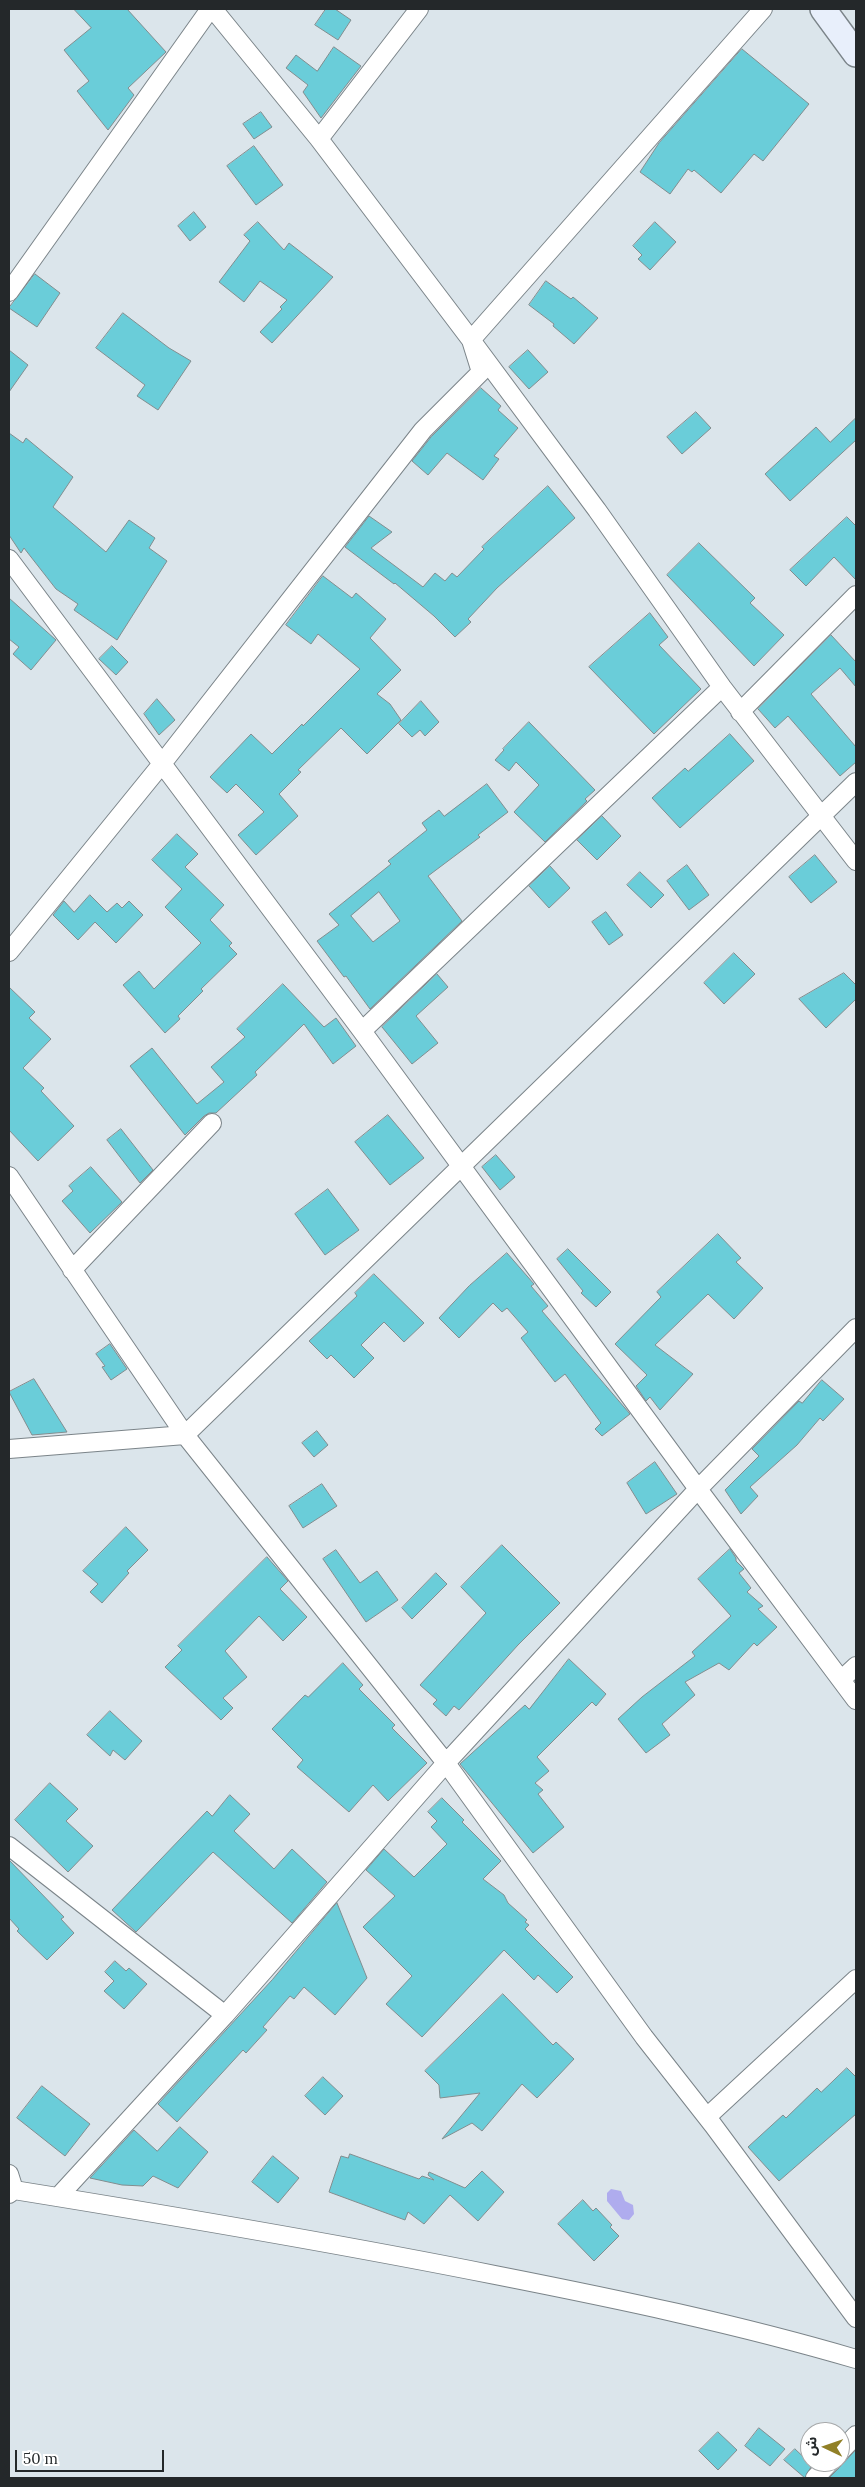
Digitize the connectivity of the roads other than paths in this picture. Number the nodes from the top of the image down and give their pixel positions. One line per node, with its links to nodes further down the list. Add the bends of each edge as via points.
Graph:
1 (212, 9): 6 (street); 7 (street)
2 (419, 9): 6 (street)
3 (763, 9): 8 (street)
4 (823, 9): 5 (main road)
5 (856, 54)
6 (319, 139): 8 (street)
7 (9, 292)
8 (471, 340): 11 (street); 13 (street, via 481,372 423,430)
9 (9, 559): 13 (street)
10 (856, 595): 12 (street)
11 (722, 687): 12 (street); 18 (street)
12 (740, 712): 15 (street)
13 (161, 765): 17 (street); 18 (street)
14 (856, 782): 15 (street)
15 (821, 814): 16 (street); 20 (street)
16 (856, 861)
17 (9, 952)
18 (362, 1031): 20 (street)
19 (212, 1123): 22 (street)
20 (460, 1166): 24 (street); 26 (street)
21 (9, 1176): 22 (street)
22 (72, 1270): 24 (street)
23 (856, 1328): 26 (street)
24 (185, 1435): 25 (street); 30 (street)
25 (9, 1449)
26 (698, 1490): 28 (street); 30 (street)
27 (856, 1666): 28 (street)
28 (841, 1680): 29 (street)
29 (856, 1700)
30 (446, 1763): 33 (street); 34 (street, via 644,2037)
31 (9, 1846): 33 (street)
32 (856, 1979): 34 (street)
33 (225, 2015): 36 (street)
34 (707, 2117): 37 (street)
35 (11, 2186): 36 (street)
36 (58, 2197): 38 (street, via 361,2248 641,2304 768,2333)
37 (856, 2318)
38 (856, 2359)

